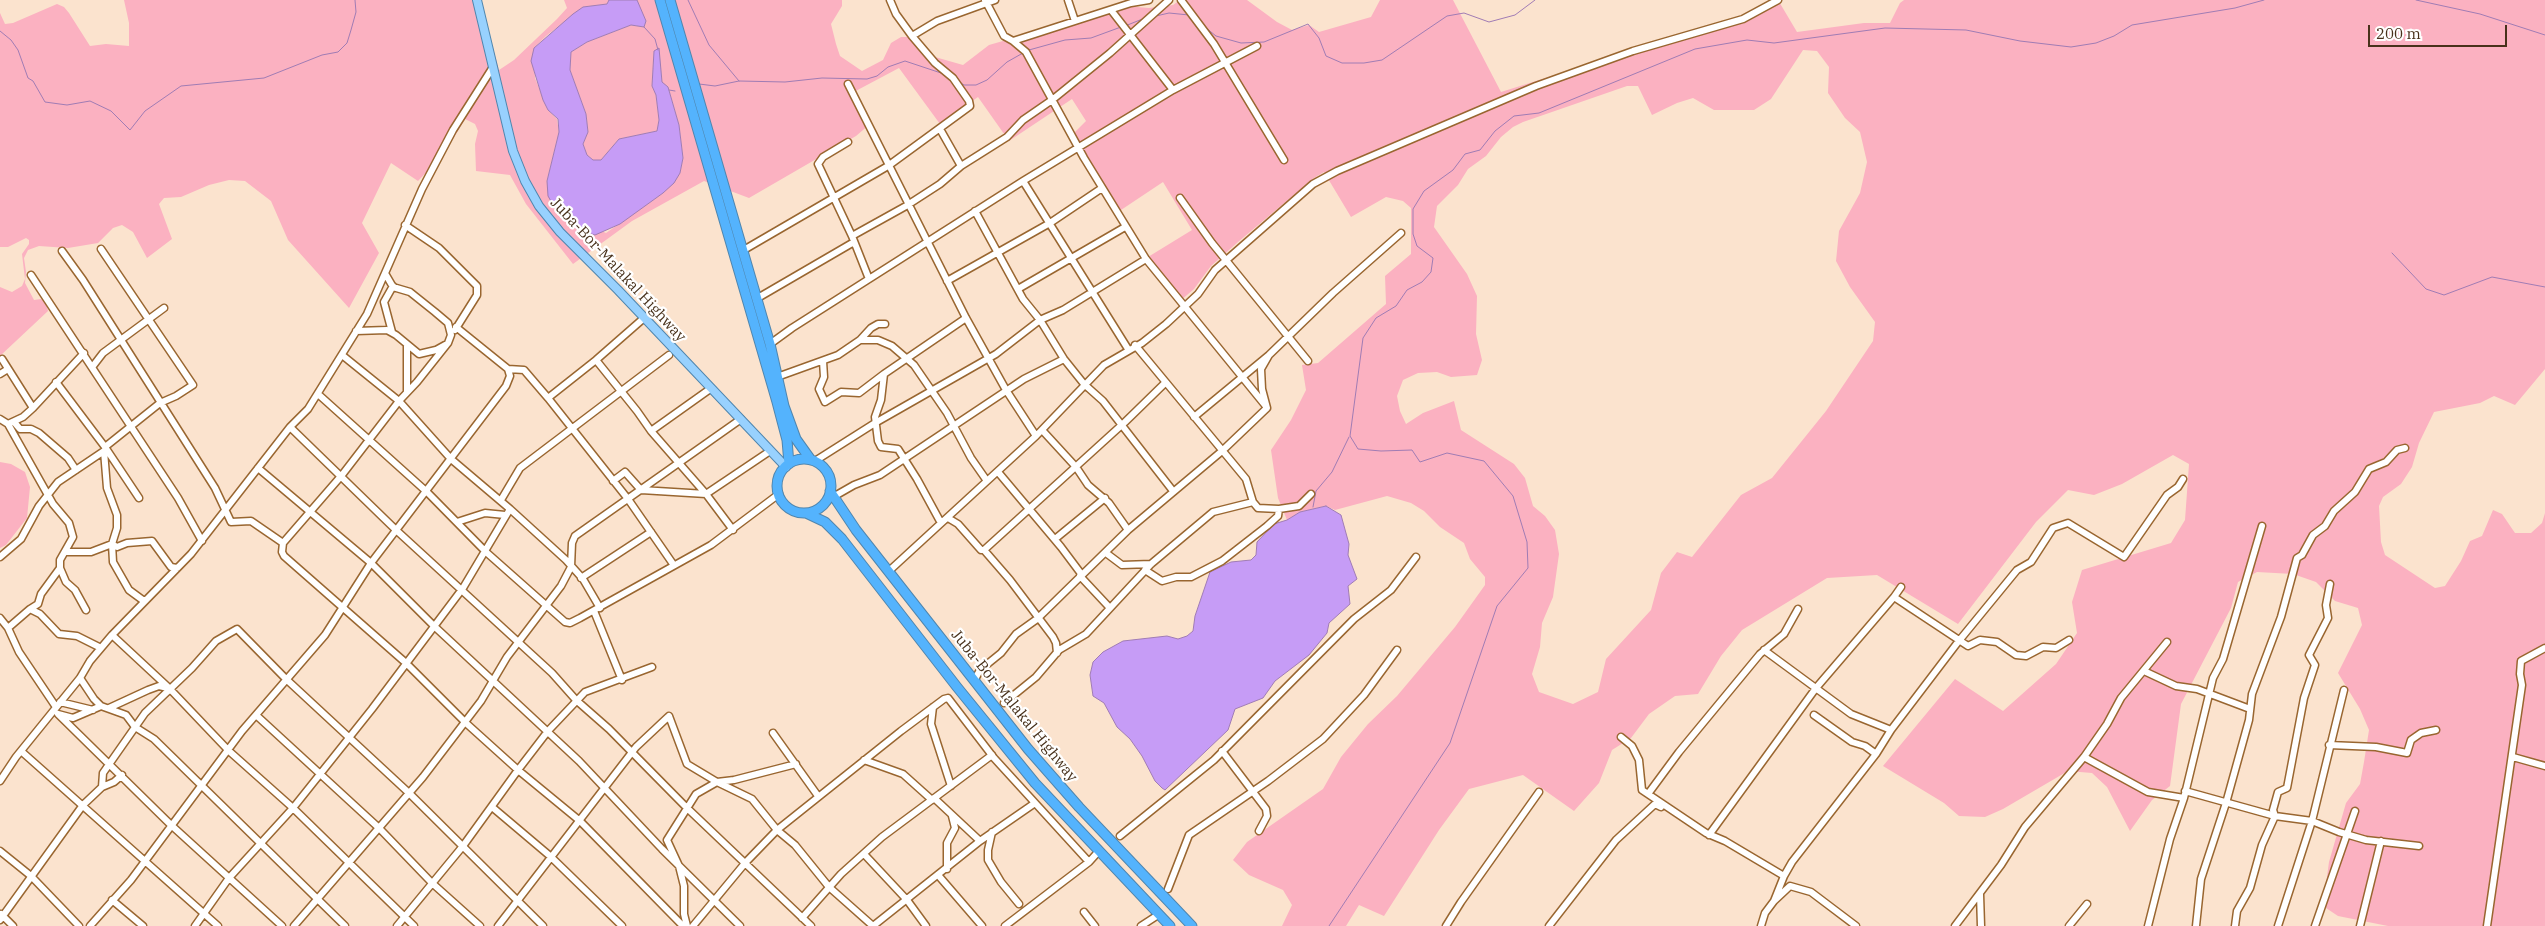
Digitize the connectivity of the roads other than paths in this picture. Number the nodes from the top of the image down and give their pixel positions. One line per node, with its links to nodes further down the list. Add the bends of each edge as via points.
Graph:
1 (477, 0): 19 (main road, Juba-Bor-Malakal Highway)
2 (660, 0): 128 (highway, via 777,402 787,440)
3 (670, 0): 43 (highway, Juba-Bor-Malakal Highway)
4 (995, 0): 11 (street)
5 (1068, 0): 13 (street)
6 (1148, 0): 12 (street)
7 (1169, 0): 15 (street)
8 (1181, 0): 18 (street)
9 (1778, 0): 47 (street, via 1743,19 1633,51 1536,86 1337,170 1313,184)
10 (889, 2): 14 (street)
11 (985, 2): 14 (street, via 937,21); 16 (street, via 1004,36)
12 (1111, 10): 13 (street); 15 (street)
13 (1075, 21): 16 (street)
14 (912, 36): 23 (street, via 953,78 970,104)
15 (1130, 36): 21 (street); 22 (street)
16 (1013, 40): 22 (street, via 1026,52)
17 (1257, 46): 18 (street)
18 (1226, 64): 21 (street); 26 (street)
19 (492, 68): 36 (street, via 453,130); 58 (main road, Juba-Bor-Malakal Highway, via 513,151 531,194 560,232)
20 (848, 84): 27 (street)
21 (1174, 90): 25 (street)
22 (1052, 100): 25 (street); 28 (street, via 1023,120 1007,137)
23 (940, 128): 27 (street); 28 (street)
24 (848, 142): 31 (street, via 818,162)
25 (1079, 148): 29 (street); 30 (street)
26 (1284, 160)
27 (888, 166): 31 (street); 33 (street)
28 (961, 166): 33 (street)
29 (1023, 181): 34 (street); 35 (street)
30 (1102, 188): 35 (street); 37 (street)
31 (834, 197): 39 (street); 43 (street)
32 (1180, 198): 47 (street)
33 (908, 204): 39 (street); 40 (street)
34 (974, 211): 40 (street); 44 (street)
35 (1050, 223): 44 (street); 45 (street)
36 (405, 225): 49 (street); 63 (street, via 439,248 476,286 477,295)
37 (1125, 227): 45 (street); 46 (street)
38 (1401, 233): 67 (street)
39 (853, 239): 50 (street); 55 (street)
40 (927, 242): 50 (street); 51 (street)
41 (101, 249): 60 (street)
42 (62, 251): 68 (street)
43 (742, 251): 55 (highway, Juba-Bor-Malakal Highway)
44 (996, 252): 51 (street); 53 (street)
45 (1071, 258): 53 (street); 54 (street)
46 (1146, 259): 54 (street); 56 (street)
47 (1226, 260): 56 (street); 67 (street)
48 (32, 274): 74 (street)
49 (386, 275): 52 (street); 64 (street)
50 (868, 279): 71 (street)
51 (947, 281): 59 (street)
52 (393, 286): 65 (street, via 384,302); 66 (street, via 421,300 448,324)
53 (1018, 289): 61 (street)
54 (1093, 291): 61 (street); 73 (street)
55 (756, 299): 71 (highway, Juba-Bor-Malakal Highway)
56 (1184, 307): 73 (street); 91 (street)
57 (164, 308): 60 (street)
58 (644, 318): 82 (street); 95 (main road, Juba-Bor-Malakal Highway)
59 (966, 318): 78 (street); 80 (street)
60 (148, 320): 68 (street); 103 (street, via 193,385)
61 (1040, 320): 78 (street); 81 (street)
62 (885, 324): 69 (street, via 871,328)
63 (456, 327): 66 (street); 87 (street)
64 (356, 331): 65 (street); 75 (street)
65 (392, 332): 72 (street)
66 (451, 335): 70 (street)
67 (1288, 338): 77 (street); 84 (street)
68 (120, 340): 85 (street); 103 (street)
69 (860, 340): 80 (street, via 884,342); 83 (street)
70 (448, 343): 72 (street, via 424,354); 97 (street)
71 (770, 344): 90 (highway, Juba-Bor-Malakal Highway)
72 (407, 346): 97 (street)
73 (1132, 347): 93 (street); 94 (street, via 1104,365)
74 (84, 352): 85 (street); 92 (street)
75 (342, 355): 100 (street); 102 (street)
76 (669, 355): 99 (street)
77 (1269, 355): 91 (street); 105 (street, via 1261,369)
78 (988, 358): 96 (street); 98 (street)
79 (2, 359): 86 (street)
80 (908, 359): 89 (street); 98 (street)
81 (1064, 359): 94 (street); 96 (street)
82 (596, 360): 99 (street); 101 (street)
83 (823, 361): 89 (street, via 824,377 819,389 825,402 841,392 859,393); 90 (street)
84 (1308, 361)
85 (93, 366): 111 (street)
86 (8, 368): 88 (street); 104 (street)
87 (508, 369): 101 (street, via 524,370); 125 (street, via 510,376 506,386)
88 (0, 374)
89 (884, 374): 110 (street)
90 (777, 377): 126 (highway, Juba-Bor-Malakal Highway, via 796,439)
91 (1242, 377): 105 (street); 106 (street)
92 (56, 382): 104 (street); 120 (street)
93 (1165, 383): 106 (street); 113 (street)
94 (1084, 384): 113 (street, via 1103,401); 116 (street)
95 (710, 388): 108 (main road, Juba-Bor-Malakal Highway); 117 (street)
96 (1006, 390): 112 (street); 118 (street)
97 (407, 392): 102 (street)
98 (933, 392): 110 (street); 112 (street)
99 (622, 393): 115 (street); 117 (street)
100 (318, 394): 114 (street); 119 (street)
101 (548, 398): 115 (street)
102 (399, 401): 119 (street); 125 (street)
103 (160, 402): 111 (street); 150 (street)
104 (33, 408): 109 (street)
105 (1267, 408): 123 (street)
106 (1194, 417): 123 (street)
107 (0, 419): 109 (street)
108 (741, 419): 122 (main road, Juba-Bor-Malakal Highway); 127 (street)
109 (11, 423): 131 (street, via 20,429 39,433 68,458); 140 (street)
110 (875, 423): 124 (street, via 881,446 898,449); 126 (street)
111 (131, 425): 120 (street); 166 (street)
112 (955, 425): 124 (street); 136 (street)
113 (1120, 425): 129 (street); 138 (street)
114 (290, 427): 130 (street); 133 (street)
115 (571, 430): 135 (street); 148 (street, via 520,468)
116 (1042, 430): 118 (street); 129 (street)
117 (651, 432): 127 (street)
118 (1036, 436): 132 (street)
119 (368, 441): 133 (street); 139 (street)
120 (105, 447): 145 (street)
121 (2405, 448): 228 (street, via 2398,450 2386,462 2369,468 2355,492 2334,511 2325,526 2313,534 2297,558 2282,617 2252,694)
122 (770, 451): 128 (main road, Juba-Bor-Malakal Highway); 141 (street)
123 (1222, 451): 138 (street); 149 (street, via 1246,479)
124 (904, 457): 143 (street, via 880,475); 159 (street)
125 (451, 459): 139 (street); 148 (street)
126 (813, 461): 128 (highway, via 799,460); 143 (highway, Juba-Bor-Malakal Highway, via 828,473)
127 (678, 463): 137 (street); 141 (street)
128 (787, 465): 142 (highway, via 780,476)
129 (1076, 467): 146 (street, via 1084,481); 151 (street)
130 (258, 468): 150 (street); 154 (street)
131 (76, 470): 140 (street, via 58,482); 168 (street, via 104,451 107,488 117,515)
132 (998, 472): 136 (street); 151 (street)
133 (342, 476): 154 (street); 161 (street)
134 (2183, 479): 203 (street, via 2167,495 2124,557 2068,523 2054,528 2031,562 2011,576)
135 (613, 481): 137 (street, via 625,472); 147 (street)
136 (987, 481): 157 (street)
137 (641, 490): 141 (street); 147 (street)
138 (1173, 491): 163 (street)
139 (427, 492): 158 (street); 161 (street)
140 (48, 494): 170 (street, via 72,529 73,537); 173 (street, via 21,539)
141 (706, 494): 162 (street)
142 (779, 494): 155 (highway, Juba-Bor-Malakal Highway, via 792,509); 162 (street)
143 (832, 494): 155 (highway, via 822,506); 182 (highway, Juba-Bor-Malakal Highway)
144 (1311, 494): 153 (street, via 1299,506)
145 (138, 498)
146 (1105, 498): 163 (street); 165 (street)
147 (628, 499): 164 (street); 178 (street, via 572,538)
148 (501, 500): 152 (street)
149 (1253, 502): 153 (street, via 1260,509); 177 (street, via 1216,509)
150 (225, 508): 166 (street); 167 (street, via 230,522 251,521)
151 (1029, 508): 165 (street); 169 (street)
152 (510, 509): 156 (street); 178 (street)
153 (1279, 509): 181 (street, via 1278,516 1268,526 1222,561 1191,577 1162,581)
154 (310, 510): 167 (street); 175 (street)
155 (806, 512): 295 (highway, Juba-Bor-Malakal Highway, via 825,522 842,539 993,733)
156 (505, 516): 158 (street, via 485,513); 171 (street)
157 (948, 518): 159 (street); 169 (street)
158 (457, 522): 171 (street)
159 (941, 523): 182 (street)
160 (2262, 526): 221 (street, via 2223,659)
161 (396, 530): 175 (street); 202 (street)
162 (733, 530): 176 (street)
163 (1128, 530): 172 (street)
164 (651, 532): 176 (street); 184 (street)
165 (1055, 539): 183 (street)
166 (202, 541): 180 (street)
167 (283, 543): 191 (street, via 284,556)
168 (112, 544): 170 (street, via 91,552); 180 (street, via 117,547 152,541 171,567); 188 (street, via 113,562 129,590)
169 (984, 550): 197 (street)
170 (66, 552): 179 (street, via 60,560)
171 (486, 552): 189 (street); 198 (street)
172 (1106, 552): 177 (street, via 1122,564); 183 (street)
173 (0, 557)
174 (1416, 557): 242 (street, via 1391,590 1354,619)
175 (371, 563): 191 (street); 198 (street)
176 (673, 564): 195 (street)
177 (1151, 564): 181 (street)
178 (571, 566): 184 (street); 189 (street, via 561,586)
179 (60, 568): 192 (street, via 41,594 38,604); 194 (street)
180 (177, 568): 188 (street)
181 (1145, 570): 190 (street)
182 (889, 571): 217 (highway, Juba-Bor-Malakal Highway)
183 (1081, 575): 190 (street); 197 (street)
184 (582, 578): 195 (street)
185 (2330, 584): 278 (street, via 2326,605 2328,618 2309,654 2315,666 2304,698 2290,775 2286,788 2278,792)
186 (1901, 587): 187 (street)
187 (1894, 597): 203 (street); 219 (street)
188 (144, 601): 200 (street)
189 (545, 604): 195 (street, via 570,623); 202 (street)
190 (1109, 607): 209 (street, via 1086,634)
191 (342, 608): 210 (street); 214 (street, via 325,635)
192 (30, 609): 199 (street); 205 (street, via 40,614 59,634 77,636)
193 (1798, 609): 208 (street, via 1784,634)
194 (86, 610)
195 (597, 610): 216 (street)
196 (0, 618): 199 (street)
197 (1037, 619): 209 (street, via 1056,642); 217 (street, via 1016,634 1001,653 980,670)
198 (434, 626): 210 (street); 215 (street)
199 (8, 628): 226 (street, via 19,652)
200 (112, 635): 205 (street); 218 (street)
201 (2069, 640): 203 (street, via 2056,648 2043,646 2026,656 2016,655 1996,642 1980,640 1968,646)
202 (519, 642): 215 (street); 222 (street)
203 (1958, 642): 233 (street)
204 (2167, 642): 212 (street)
205 (101, 648): 213 (street)
206 (2545, 648): 247 (street, via 2521,662 2522,685)
207 (1396, 650): 263 (street, via 1364,695 1323,739)
208 (1764, 650): 219 (street); 266 (street)
209 (1057, 653): 223 (street, via 1036,677)
210 (406, 663): 238 (street); 253 (street)
211 (652, 667): 216 (street)
212 (2144, 671): 221 (street, via 2176,686); 246 (street, via 2121,698)
213 (80, 678): 224 (street); 226 (street)
214 (286, 679): 218 (street, via 236,629 216,641); 230 (street); 238 (street)
215 (494, 680): 235 (street); 265 (street)
216 (622, 680): 222 (street, via 585,692)
217 (974, 681): 353 (highway, Juba-Bor-Malakal Highway, via 1072,800)
218 (169, 688): 227 (street, via 159,686); 232 (street); 240 (street)
219 (1816, 688): 233 (street, via 1851,714); 286 (street)
220 (2344, 690): 239 (street)
221 (2209, 694): 228 (street); 267 (street)
222 (576, 700): 235 (street); 243 (street)
223 (1004, 703)
224 (101, 706): 227 (street); 229 (street)
225 (934, 706): 244 (street, via 944,699 951,699); 248 (street); 260 (street, via 931,724)
226 (56, 708): 229 (street); 229 (street, via 73,718); 241 (street); 249 (street, via 71,728)
227 (109, 708): 232 (street, via 126,715)
228 (2250, 709): 271 (street)
229 (93, 710)
230 (256, 715): 240 (street); 256 (street)
231 (1814, 716): 245 (street)
232 (135, 727): 249 (street); 259 (street, via 154,739)
233 (1891, 730): 245 (street)
234 (2436, 730): 239 (street, via 2421,733 2411,740 2407,753)
235 (548, 732): 253 (street); 262 (street)
236 (773, 733): 250 (street)
237 (1622, 737): 266 (street, via 1632,746 1638,760 1642,790)
238 (349, 738): 256 (street); 265 (street)
239 (2330, 745): 280 (street)
240 (229, 750): 259 (street); 275 (street)
241 (21, 751): 254 (street); 272 (street)
242 (1222, 751): 263 (street); 287 (street)
243 (632, 752): 258 (street, via 669,716 687,764); 262 (street); 274 (street)
244 (992, 754): 260 (street); 270 (street)
245 (1876, 754): 306 (street)
246 (2084, 757): 267 (street, via 2148,792 2157,795); 311 (street, via 2025,827)
247 (2512, 757): 251 (street); 367 (street)
248 (864, 760): 268 (street); 269 (street, via 903,774)
249 (110, 763): 255 (street); 261 (street, via 103,773)
250 (796, 764): 258 (street); 268 (street)
251 (2545, 766)
252 (0, 768): 254 (street)
253 (518, 770): 273 (street); 279 (street)
254 (6, 774): 257 (street)
255 (122, 775): 261 (street); 281 (street)
256 (320, 775): 275 (street); 282 (street)
257 (0, 781)
258 (717, 782): 274 (street, via 696,794); 283 (street, via 752,799)
259 (201, 786): 281 (street); 291 (street)
260 (951, 786): 269 (street)
261 (102, 787): 272 (street)
262 (604, 787): 279 (street); 302 (street)
263 (1251, 791): 284 (street, via 1267,811); 310 (street, via 1189,835 1180,851)
264 (1539, 792): 354 (street)
265 (409, 793): 282 (street); 292 (street)
266 (1648, 794): 286 (street)
267 (2185, 794): 271 (street); 361 (street)
268 (818, 796): 283 (street)
269 (933, 799): 277 (street); 296 (street)
270 (1035, 803): 285 (street); 300 (street)
271 (2226, 803): 278 (street); 362 (street, via 2201,880)
272 (83, 804): 298 (street, via 96,820); 305 (street)
273 (492, 807): 292 (street); 297 (street)
274 (686, 807): 299 (street); 302 (street, via 667,840)
275 (293, 808): 291 (street); 301 (street)
276 (2355, 811): 365 (street)
277 (951, 813): 289 (street); 303 (street, via 955,828 947,843)
278 (2274, 816): 280 (street); 363 (street)
279 (580, 821): 297 (street); 341 (street)
280 (2312, 821): 290 (street, via 2339,832); 364 (street)
281 (171, 824): 298 (street); 307 (street)
282 (379, 828): 301 (street); 308 (street)
283 (777, 830): 299 (street); 309 (street, via 795,845)
284 (1259, 831)
285 (992, 832): 289 (street); 318 (street, via 988,860)
286 (1709, 835): 306 (street)
287 (1120, 836)
288 (1720, 838): 355 (street, via 1655,804 1616,840)
289 (980, 841): 303 (street)
290 (2381, 841): 293 (street); 366 (street)
291 (260, 844): 307 (street); 313 (street)
292 (463, 846): 308 (street); 317 (street)
293 (2419, 846)
294 (0, 851): 305 (street)
295 (1098, 852): 300 (street); 322 (highway, Juba-Bor-Malakal Highway)
296 (864, 854): 309 (street); 315 (street)
297 (550, 856): 317 (street); 340 (street)
298 (143, 861): 312 (street); 321 (street)
299 (746, 862): 314 (street); 325 (street)
300 (1090, 862): 349 (street)
301 (349, 864): 313 (street); 324 (street)
302 (679, 866): 314 (street); 342 (street)
303 (947, 869): 304 (street)
304 (938, 875): 315 (street); 348 (street)
305 (31, 876): 323 (street); 327 (street)
306 (1784, 876): 316 (street)
307 (229, 878): 321 (street); 332 (street)
308 (432, 883): 324 (street); 337 (street)
309 (829, 887): 325 (street); 346 (street)
310 (1168, 889)
311 (1980, 894): 358 (street); 359 (street)
312 (112, 900): 328 (street); 329 (street)
313 (317, 900): 333 (street); 334 (street)
314 (714, 900): 343 (street); 344 (street)
315 (907, 900): 346 (street); 347 (street)
316 (1774, 901): 356 (street); 357 (street, via 1790,886 1811,892)
317 (518, 903): 338 (street); 339 (street)
318 (1019, 904)
319 (2087, 904): 360 (street)
320 (1084, 912): 350 (street)
321 (206, 913): 330 (street); 331 (street)
322 (1158, 915): 351 (street); 352 (highway, Juba-Bor-Malakal Highway)
323 (1, 916): 326 (street)
324 (404, 917): 335 (street); 336 (street)
325 (802, 918): 345 (street)
326 (13, 926)
327 (79, 926)
328 (90, 926)
329 (142, 926)
330 (195, 926)
331 (218, 926)
332 (282, 926)
333 (294, 926)
334 (345, 926)
335 (397, 926)
336 (414, 926)
337 (480, 926)
338 (498, 926)
339 (543, 926)
340 (622, 926)
341 (683, 926)
342 (687, 926)
343 (693, 926)
344 (740, 926)
345 (811, 926)
346 (873, 926)
347 (926, 926)
348 (982, 926)
349 (1005, 926)
350 (1095, 926)
351 (1141, 926)
352 (1170, 926)
353 (1192, 926)
354 (1446, 926)
355 (1549, 926)
356 (1761, 926)
357 (1856, 926)
358 (1955, 926)
359 (1981, 926)
360 (2069, 926)
361 (2148, 926)
362 (2196, 926)
363 (2235, 926)
364 (2278, 926)
365 (2315, 926)
366 (2360, 926)
367 (2487, 926)

